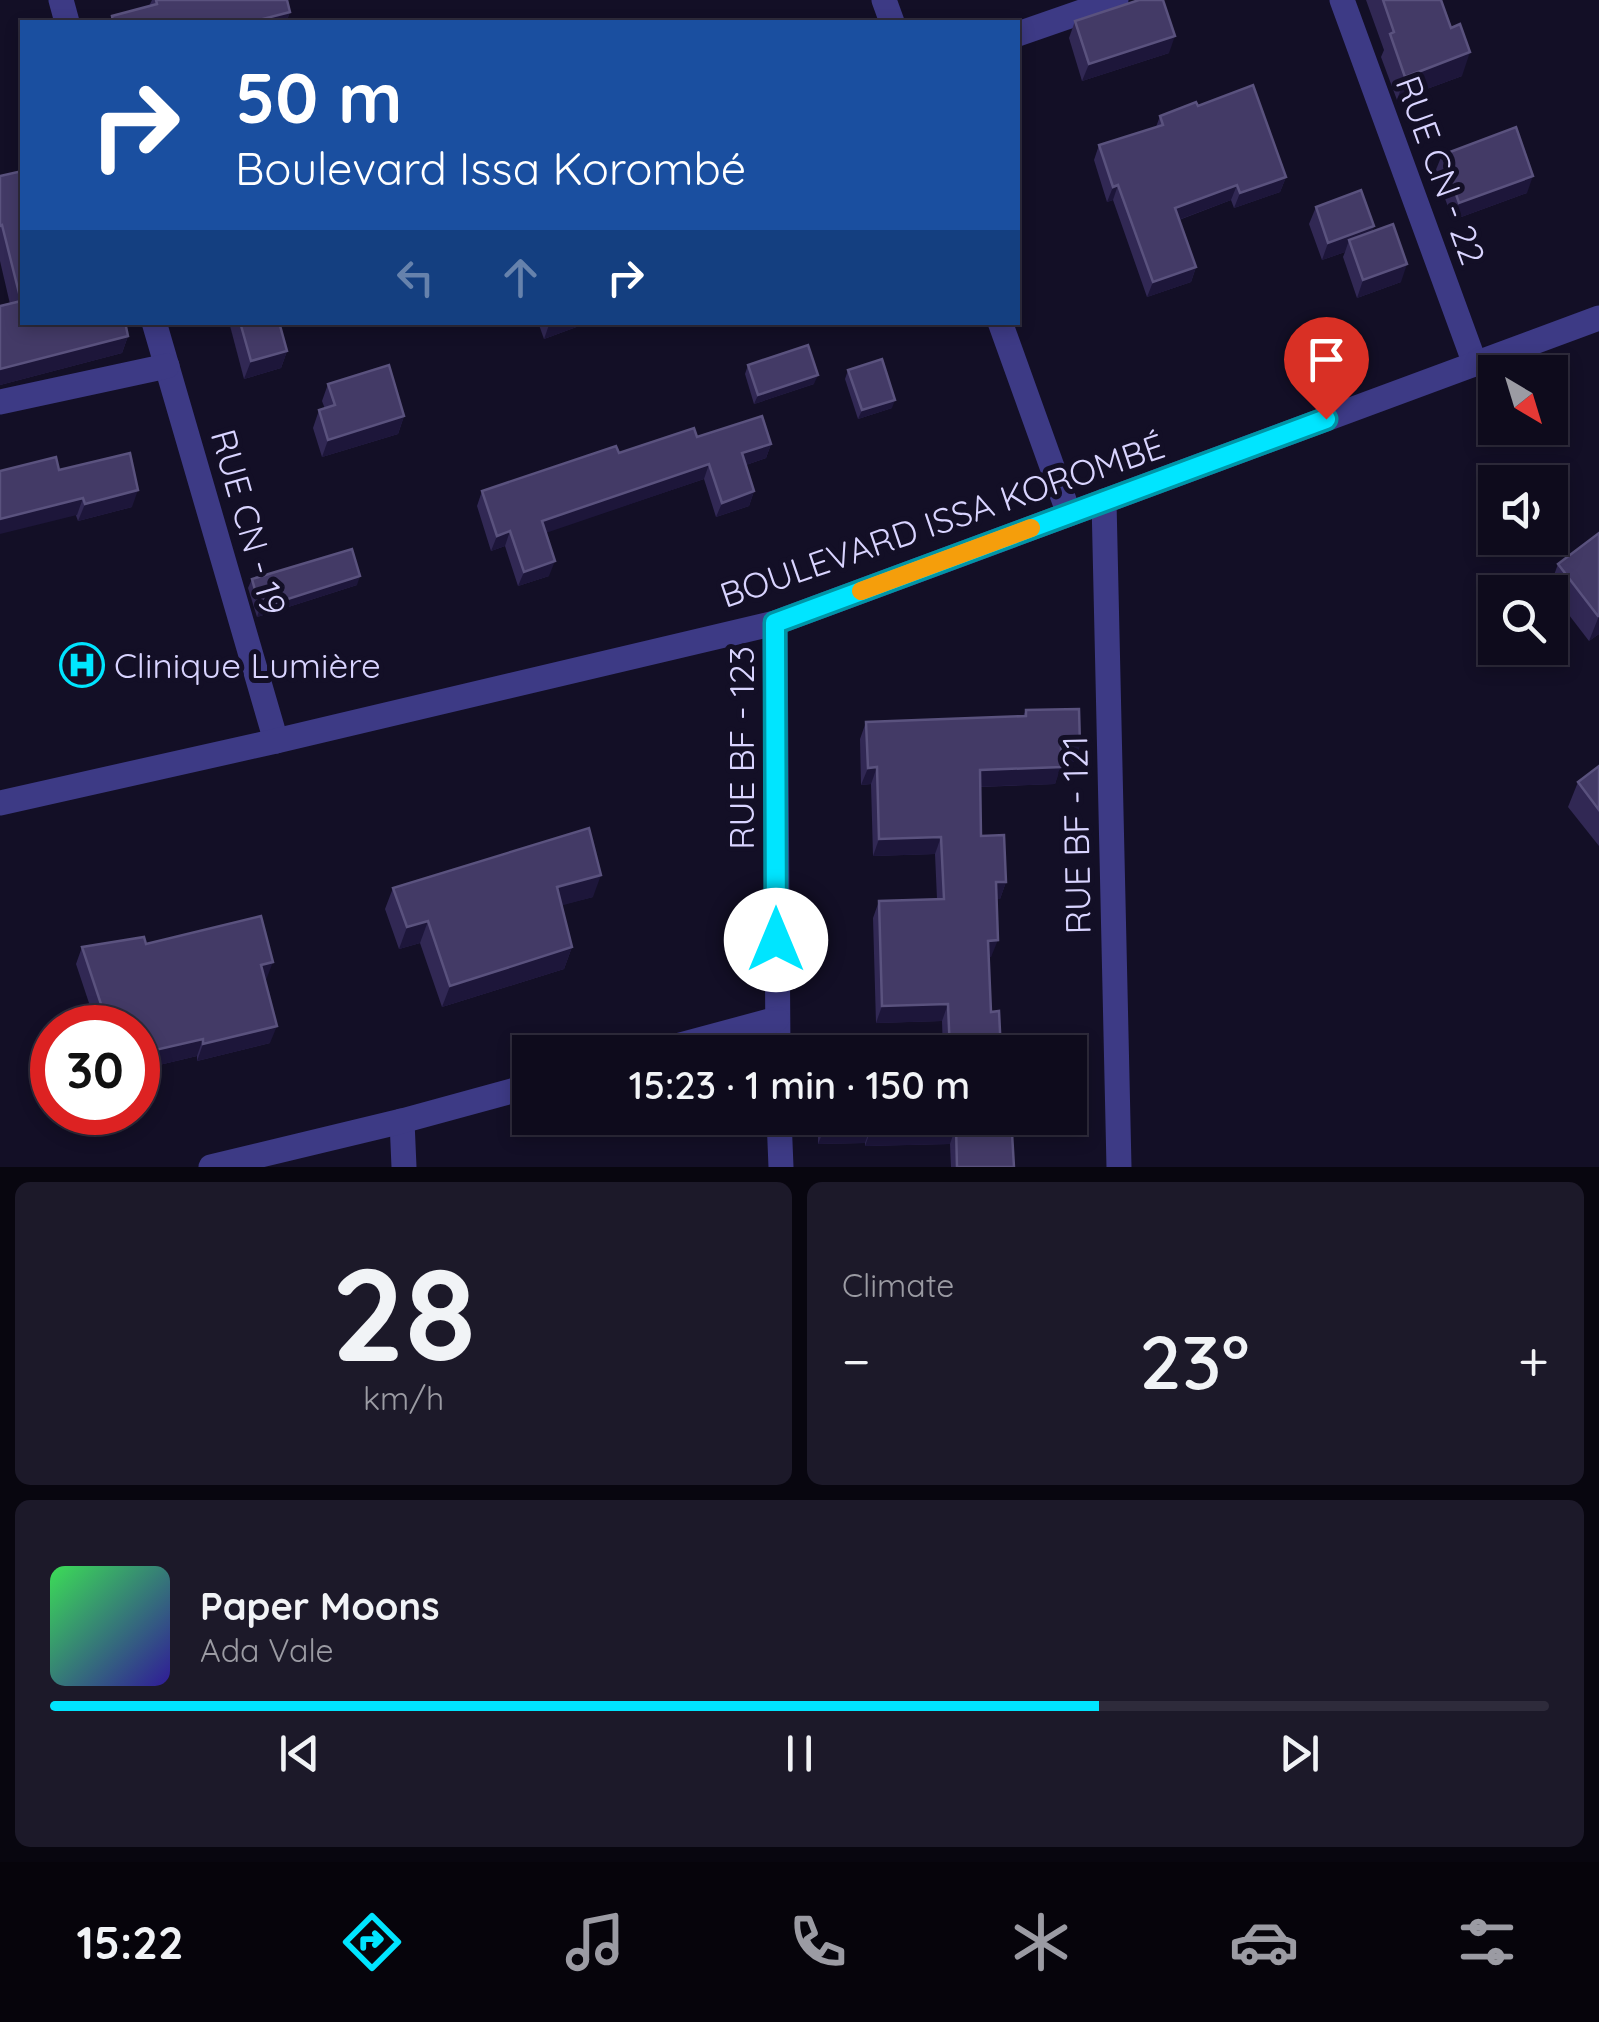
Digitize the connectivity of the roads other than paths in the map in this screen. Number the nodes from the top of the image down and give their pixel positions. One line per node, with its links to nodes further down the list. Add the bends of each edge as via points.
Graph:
1 (1116, 0): 3 (street)
2 (1342, 0): 7 (street, RUE CN - 22)
3 (1020, 33)
4 (1599, 318): 7 (street, BOULEVARD ISSA KOROMBÉ)
5 (155, 325): 8 (street, RUE CN - 19)
6 (1001, 325): 11 (street)
7 (1475, 364): 10 (street, BOULEVARD ISSA KOROMBÉ)
8 (167, 366): 9 (street); 13 (street, RUE CN - 19)
9 (0, 402)
10 (1104, 501): 11 (street, BOULEVARD ISSA KOROMBÉ); 24 (street, RUE BF - 121)
11 (1069, 514): 12 (street, BOULEVARD ISSA KOROMBÉ)
12 (775, 623): 13 (street, BOULEVARD ISSA KOROMBÉ); 15 (street, RUE BF - 123)
13 (276, 741): 14 (street, BOULEVARD ISSA KOROMBÉ)
14 (0, 803)
15 (776, 1019): 16 (street); 17 (street, RUE BF - 123)
16 (717, 1035)
17 (777, 1035)
18 (512, 1091): 19 (street)
19 (402, 1121): 21 (street); 22 (street)
20 (780, 1135): 23 (street)
21 (211, 1167)
22 (404, 1167)
23 (781, 1167)
24 (1119, 1167)

